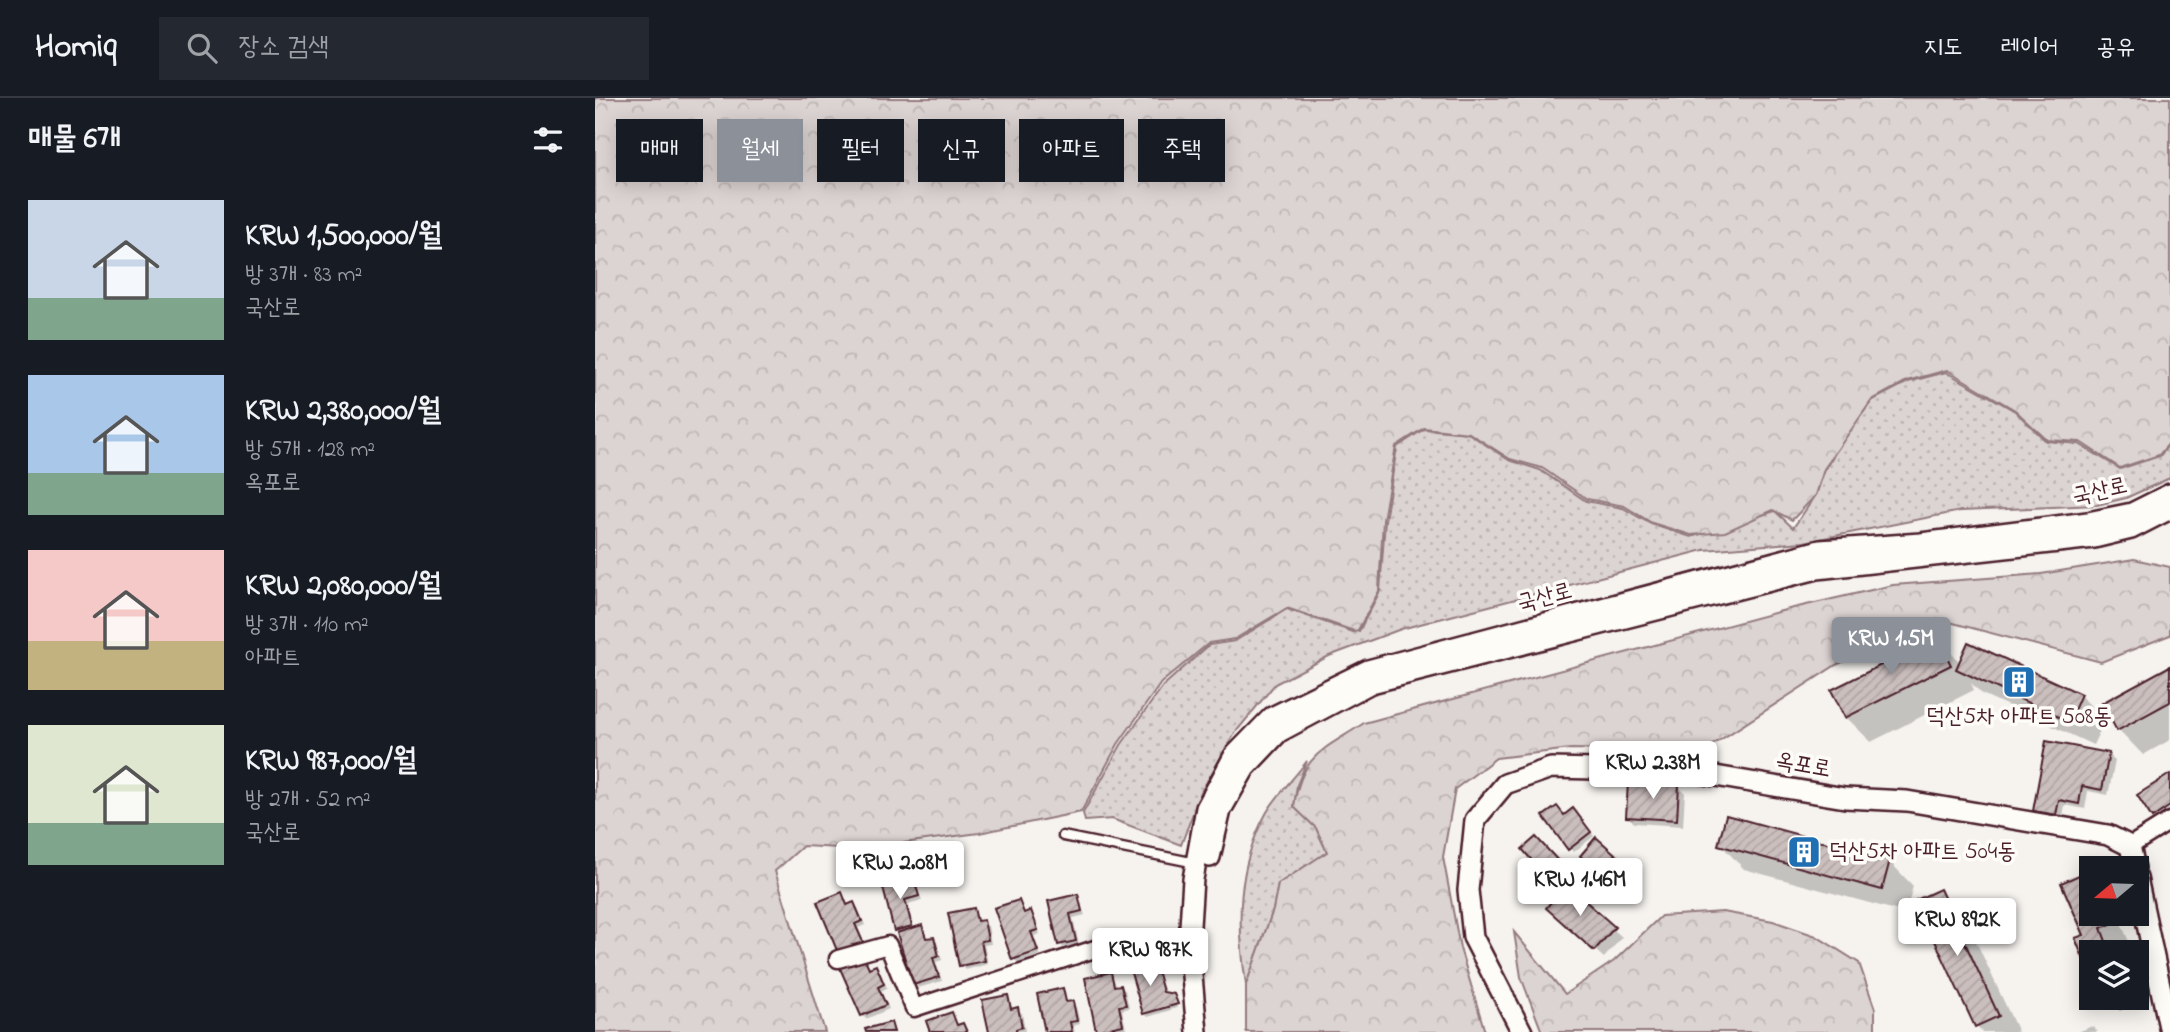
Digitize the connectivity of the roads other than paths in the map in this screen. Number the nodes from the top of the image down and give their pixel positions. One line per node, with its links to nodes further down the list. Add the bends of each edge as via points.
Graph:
1 (2170, 494): 7 (street, 국산로, via 2132,513 2088,522 1921,543 1820,550 1368,670 1272,716 1234,756 1206,808)
2 (2170, 509): 14 (street, 국산로, via 2131,529 2094,538 1817,569 1371,683 1323,707 1279,732 1245,768 1221,810 1204,881 1202,946)
3 (2170, 821): 5 (street)
4 (1063, 836): 7 (lane)
5 (2130, 846): 6 (street); 15 (street, 옥포로, via 2108,835 1907,801 1845,798 1686,771 1551,768 1505,784 1475,820 1468,890 1473,937)
6 (2132, 856)
7 (1196, 863): 9 (street, 국산로)
8 (2147, 926): 16 (street)
9 (1190, 930): 10 (street); 12 (street, 국산로)
10 (1176, 950): 11 (street, via 1110,944 914,1008 888,945); 12 (street)
11 (838, 959)
12 (1193, 976): 13 (street, 국산로)
13 (1197, 1032)
14 (1209, 1032)
15 (1522, 1032)
16 (2170, 1032)

